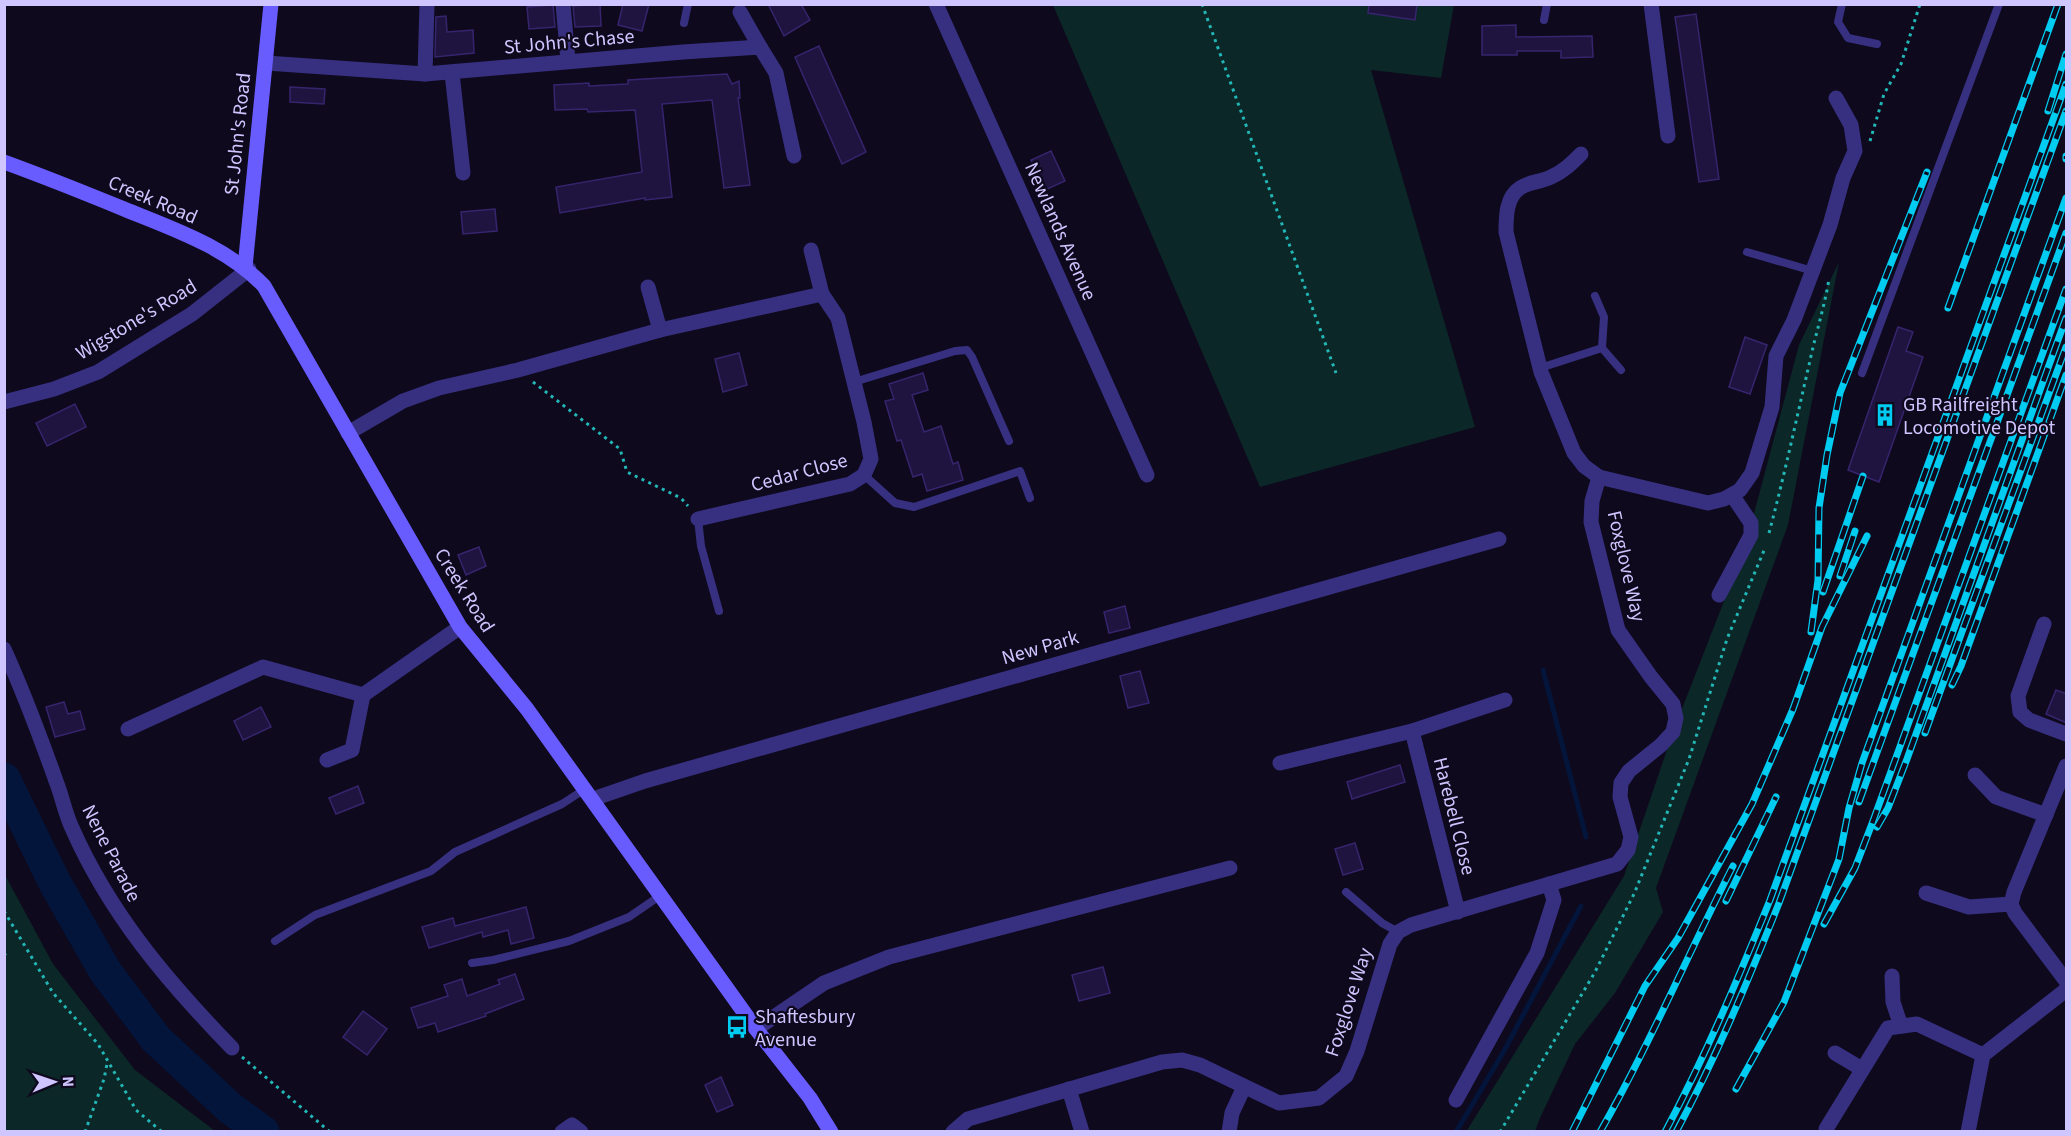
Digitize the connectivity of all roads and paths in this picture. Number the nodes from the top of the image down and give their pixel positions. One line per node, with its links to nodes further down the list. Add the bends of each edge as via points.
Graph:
1 (271, 4): 18 (street, St John's Road)
2 (427, 4): 20 (street)
3 (563, 4): 17 (street)
4 (688, 4): 14 (lane)
5 (936, 4): 48 (street, Newlands Avenue)
6 (1203, 4): 41 (path)
7 (1547, 4): 13 (lane)
8 (1651, 4): 22 (street)
9 (1842, 4): 15 (lane, via 1838,22 1848,38)
10 (1920, 4): 23 (path, via 1901,64 1884,94)
11 (1999, 4): 42 (lane)
12 (738, 8): 16 (street)
13 (1544, 20)
14 (684, 23)
15 (1877, 44)
16 (760, 47): 17 (street, St John's Chase); 25 (street, via 776,73)
17 (568, 61): 19 (street, St John's Chase)
18 (266, 63): 20 (street, St John's Chase); 30 (street, St John's Road)
19 (452, 73): 20 (street, St John's Chase); 27 (street)
20 (424, 74)
21 (1836, 98): 31 (street, via 1851,125 1855,151)
22 (1668, 136)
23 (1868, 148)
24 (1581, 154): 38 (street, via 1551,177 1520,188 1511,197 1506,217 1506,232)
25 (794, 156)
26 (4, 162): 30 (street, Creek Road, via 163,225)
27 (463, 173)
28 (811, 250): 34 (street, Cedar Close)
29 (1747, 252): 31 (lane)
30 (247, 268): 44 (street, Wigstone's Road, via 192,314 98,372); 45 (street, Creek Road, via 275,302)
31 (1813, 271): 50 (street, via 1776,356 1772,407 1752,473)
32 (1830, 271): 106 (path, via 1797,425 1764,550 1727,639 1689,759 1634,894 1605,953)
33 (648, 287): 36 (street)
34 (822, 294): 36 (street); 43 (street, Cedar Close, via 838,318)
35 (1595, 296): 37 (lane, via 1604,317)
36 (660, 330): 39 (street)
37 (1602, 348): 38 (lane); 40 (lane)
38 (1540, 368): 49 (street, via 1574,453)
39 (518, 370): 45 (street, via 439,388 403,401); 52 (path, via 620,449 627,472 681,498)
40 (1621, 370)
41 (1336, 373)
42 (1862, 373)
43 (854, 382): 46 (lane, via 967,350); 47 (street, Cedar Close, via 871,459)
44 (4, 402)
45 (348, 433): 57 (street, Creek Road)
46 (1009, 441)
47 (864, 475): 51 (lane, via 895,503 914,507 1020,471); 52 (street, Cedar Close, via 850,484)
48 (1147, 475)
49 (1599, 477): 50 (street, via 1708,503); 71 (street, Foxglove Way, via 1591,522 1618,630 1673,704 1676,718 1673,732 1621,783 1620,797 1631,837 1629,850 1617,864)
50 (1732, 495): 54 (street, via 1751,523 1751,535)
51 (1030, 498)
52 (698, 519): 55 (lane, via 701,546)
53 (1499, 539): 68 (street, New Park)
54 (1719, 595)
55 (719, 610)
56 (2044, 624): 63 (street, via 2018,696 2020,712 2029,720)
57 (460, 627): 59 (street); 68 (street, Creek Road)
58 (4, 649): 88 (street, Nene Parade, via 28,702 71,826 104,892 183,998)
59 (363, 695): 61 (street, via 263,667); 64 (street, via 352,750)
60 (1505, 700): 62 (street)
61 (128, 729)
62 (1412, 732): 65 (street); 77 (street, Harebell Close)
63 (2067, 734)
64 (327, 760)
65 (1280, 763)
66 (1975, 775): 69 (street, via 1996,797)
67 (2065, 777): 69 (street)
68 (590, 794): 74 (street, Creek Road); 79 (lane, via 455,852 431,871 315,915)
69 (2046, 815): 75 (street)
70 (1230, 868): 87 (street, via 889,957 824,983)
71 (1549, 884): 77 (street, Foxglove Way); 95 (street, via 1554,900 1538,954)
72 (1346, 892): 78 (lane)
73 (1926, 893): 75 (street, via 1969,907)
74 (661, 895): 82 (lane, via 629,917 569,940); 87 (street, Creek Road)
75 (2012, 904): 84 (street)
76 (4, 911): 91 (path, via 53,993 98,1044)
77 (1458, 912): 78 (street, Foxglove Way)
78 (1398, 932): 93 (street, Foxglove Way, via 1390,944 1346,1076 1319,1098 1279,1103)
79 (275, 941)
80 (4, 953): 81 (path)
81 (8, 959)
82 (472, 963)
83 (1893, 976): 86 (street, via 1893,1002)
84 (2067, 981)
85 (2067, 990): 90 (street)
86 (1902, 1026): 90 (street, via 1917,1024); 92 (street, via 1888,1028)
87 (756, 1029): 102 (street, Creek Road)
88 (232, 1048): 99 (path)
89 (1835, 1053): 92 (street)
90 (1983, 1055): 107 (street)
91 (108, 1063): 97 (path); 98 (path, via 136,1110)
92 (1862, 1069): 96 (street)
93 (1244, 1087): 94 (street, Foxglove Way, via 1182,1060 1162,1062); 105 (street)
94 (1069, 1089): 103 (street, Foxglove Way, via 968,1119); 104 (street)
95 (1456, 1100)
96 (1826, 1129)
97 (85, 1131)
98 (162, 1131)
99 (330, 1131)
100 (562, 1131): 101 (street, via 572,1125)
101 (581, 1131)
102 (831, 1131)
103 (953, 1131)
104 (1082, 1131)
105 (1229, 1131)
106 (1500, 1131)
107 (1968, 1131)

